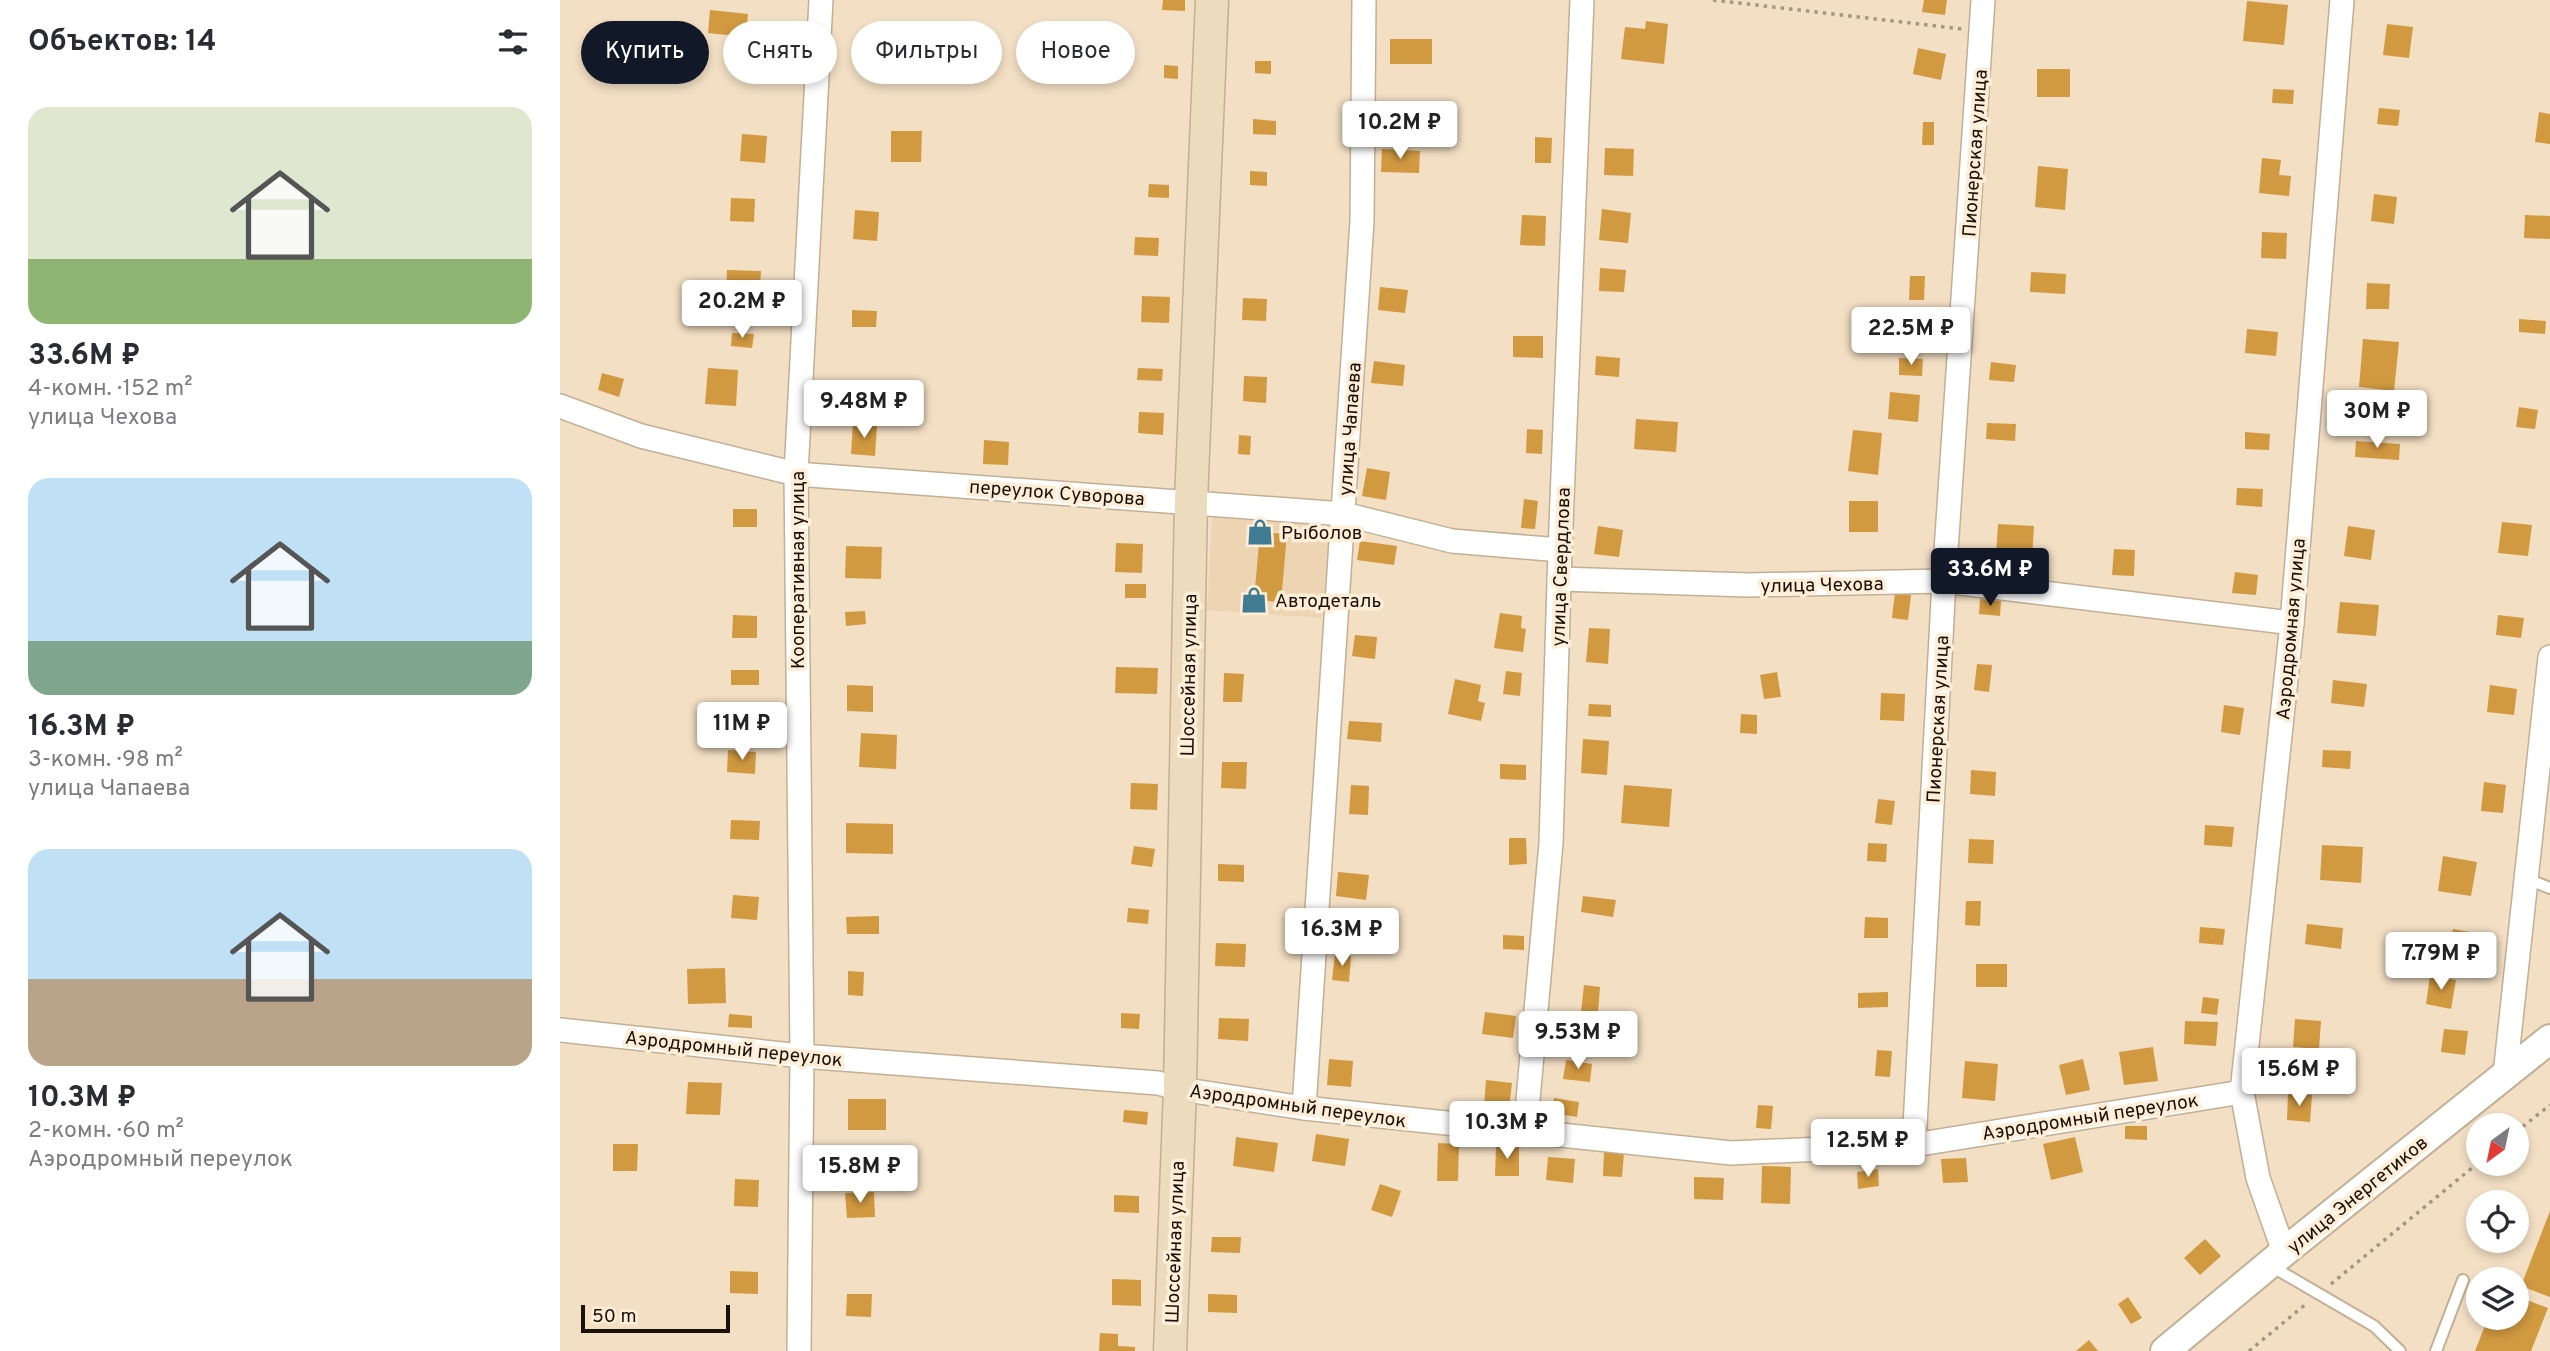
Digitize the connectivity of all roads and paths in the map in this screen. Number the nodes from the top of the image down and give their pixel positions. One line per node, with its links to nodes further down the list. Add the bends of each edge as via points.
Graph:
1 (821, 0): 10 (street, Кооперативная улица)
2 (1212, 0): 11 (main road, Шоссейная улица)
3 (1364, 0): 12 (street, улица Чапаева, via 1362,221)
4 (1582, 0): 13 (street, улица Свердлова)
5 (1713, 0): 8 (path)
6 (1983, 0): 8 (street, Пионерская улица)
7 (2342, 0): 16 (street, Аэродромная улица)
8 (1982, 31): 15 (street, Пионерская улица)
9 (560, 406): 10 (street, переулок Суворова, via 641,436)
10 (796, 474): 11 (street, переулок Суворова); 22 (street, Кооперативная улица)
11 (1191, 501): 12 (street, переулок Суворова); 24 (main road, Шоссейная улица)
12 (1344, 514): 13 (street, переулок Суворова, via 1452,541); 27 (street, улица Чапаева)
13 (1560, 550): 14 (street, улица Свердлова)
14 (1559, 579): 15 (street, улица Чехова, via 1749,585); 29 (street, улица Свердлова, via 1551,843)
15 (1944, 581): 16 (street, улица Чехова); 30 (street, Пионерская улица)
16 (2292, 623): 25 (street, Аэродромная улица)
17 (2549, 670): 18 (street)
18 (2526, 878): 19 (lane); 23 (street)
19 (2550, 888)
20 (560, 1030): 22 (street, Аэродромный переулок)
21 (2550, 1038): 23 (street, улица Энергетиков)
22 (802, 1056): 24 (street, Аэродромный переулок); 35 (street, Кооперативная улица)
23 (2505, 1075): 32 (street, улица Энергетиков)
24 (1180, 1088): 27 (street, Аэродромный переулок); 36 (main road, Шоссейная улица)
25 (2242, 1092): 30 (street, Аэродромный переулок); 32 (street, Аэродромная улица)
26 (2550, 1105): 28 (path)
27 (1304, 1108): 29 (street, Аэродромный переулок)
28 (2529, 1122)
29 (1525, 1133): 30 (street, Аэродромный переулок, via 1731,1153)
30 (1914, 1145)
31 (2466, 1173): 34 (path)
32 (2277, 1259): 34 (lane); 37 (street, улица Энергетиков)
33 (2463, 1280): 40 (lane)
34 (2318, 1294): 38 (path); 39 (lane, via 2374,1326)
35 (799, 1351)
36 (1170, 1351)
37 (2165, 1351)
38 (2249, 1351)
39 (2400, 1351)
40 (2436, 1351)

